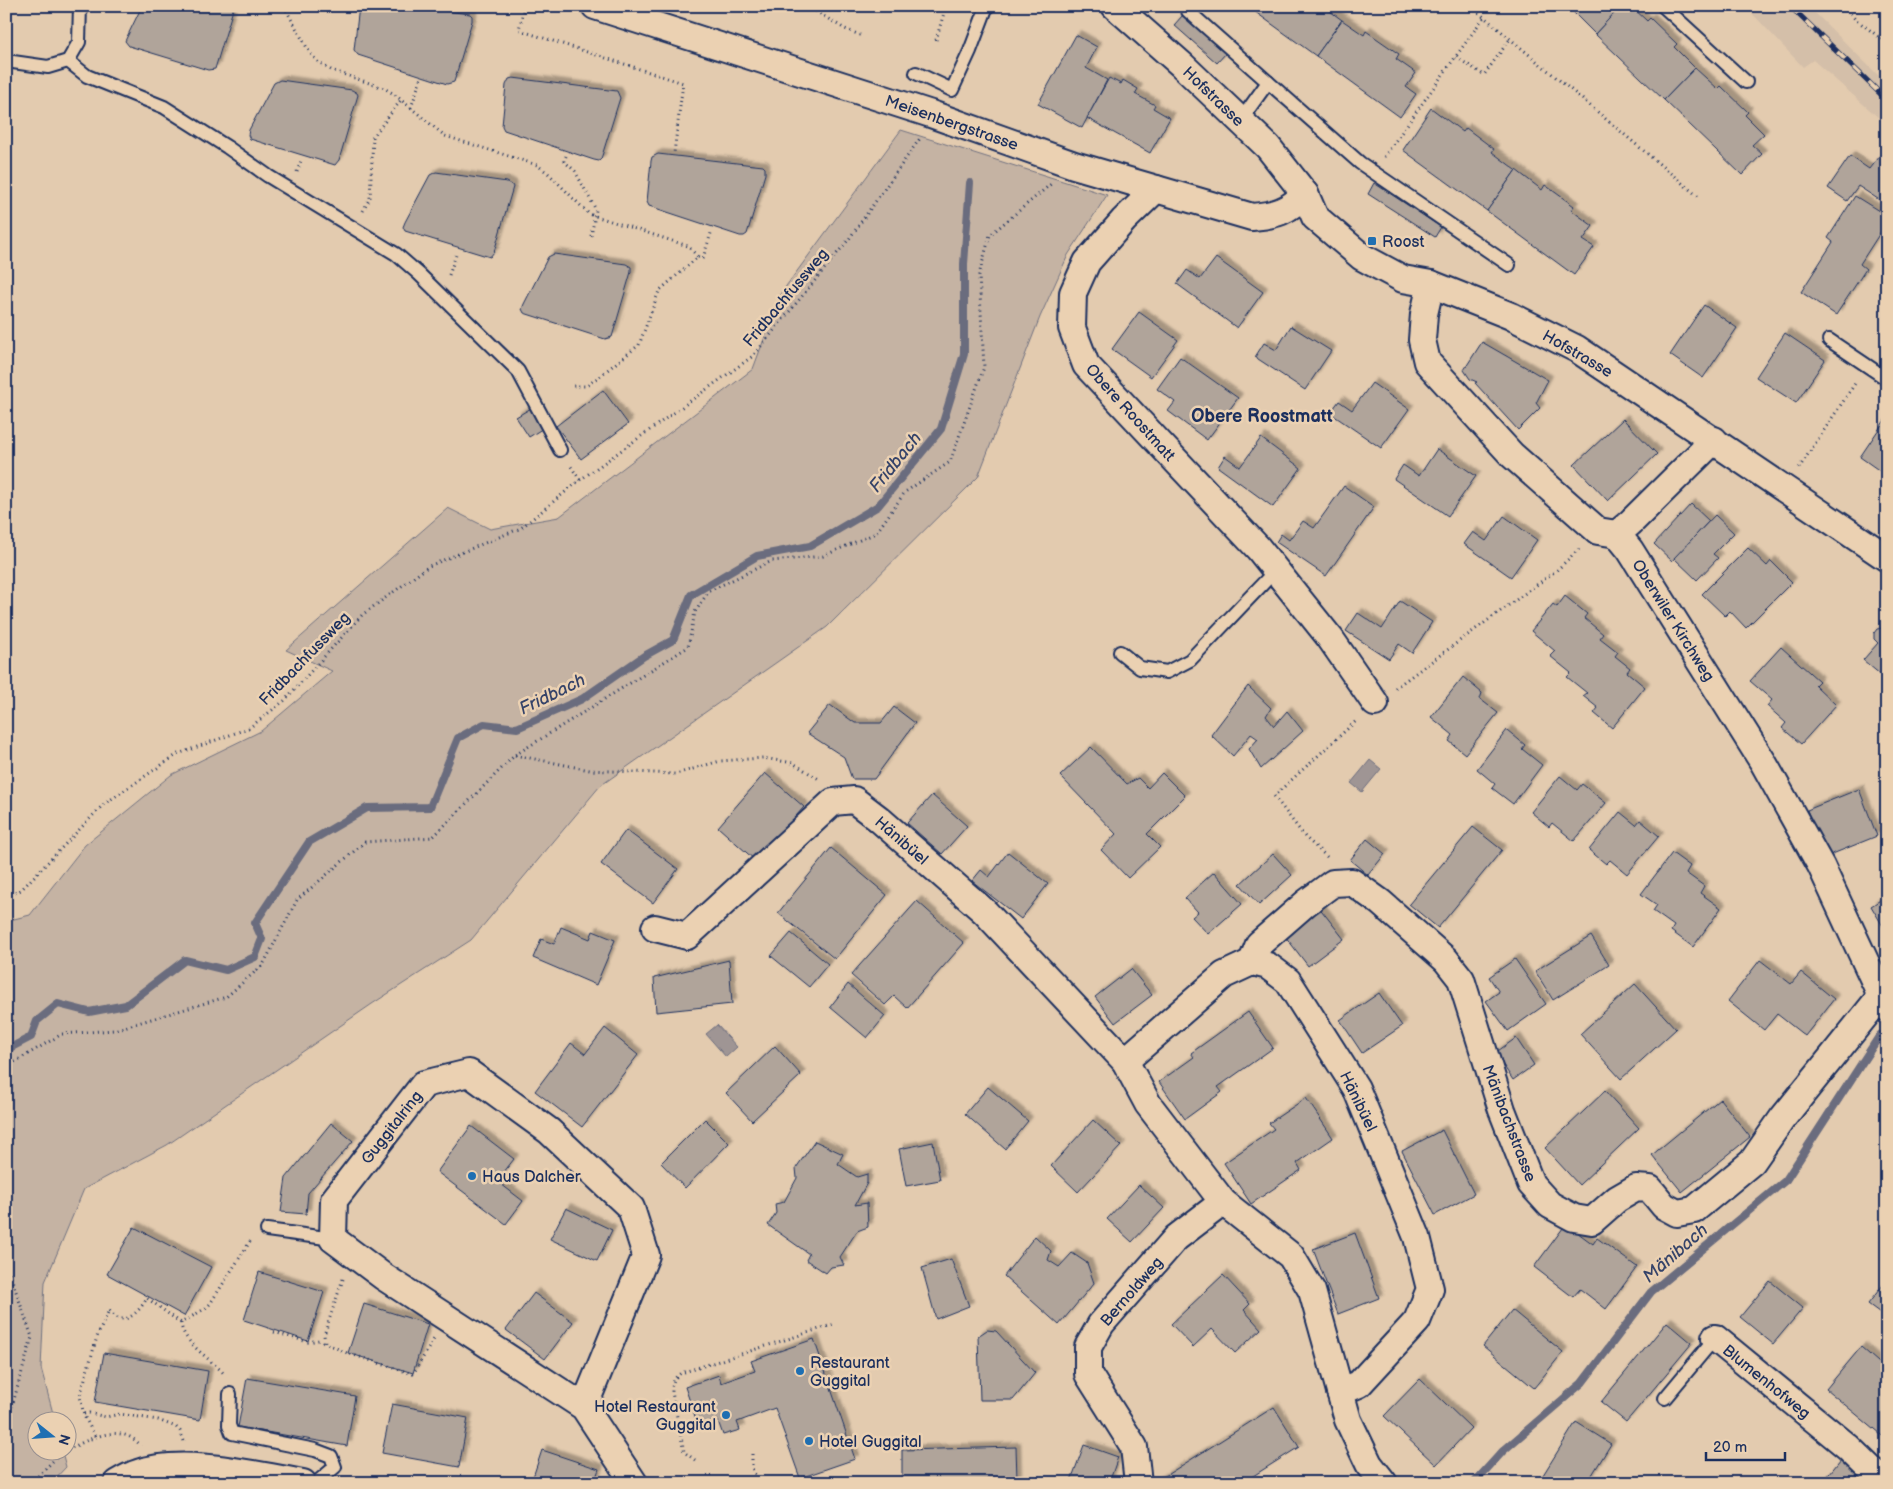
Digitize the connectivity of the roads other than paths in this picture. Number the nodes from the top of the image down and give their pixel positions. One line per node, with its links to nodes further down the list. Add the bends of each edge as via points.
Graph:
1 (80, 6): 8 (lane, via 79,42)
2 (595, 6): 13 (street, Meisenbergstrasse)
3 (987, 6): 9 (lane, via 952,90)
4 (1115, 6): 12 (street, Hofstrasse, via 1182,64)
5 (1663, 6): 11 (lane)
6 (1188, 11): 10 (lane)
7 (6, 60): 8 (lane, via 48,67)
8 (68, 61): 20 (lane, via 87,76 164,107 268,176 396,254 518,371)
9 (916, 73)
10 (1268, 82): 12 (lane); 15 (lane, via 1360,163)
11 (1746, 82)
12 (1240, 121): 14 (street, Hofstrasse, via 1268,147)
13 (1156, 189): 14 (street, Meisenbergstrasse, via 1252,217 1282,211); 23 (street, Obere Roostmatt, via 1087,262 1073,293 1072,328 1086,365)
14 (1304, 194): 16 (street, Hofstrasse, via 1315,217 1362,257 1403,278)
15 (1509, 265)
16 (1432, 284): 19 (street, Hofstrasse, via 1511,316 1577,349); 21 (street, Oberwiler Kirchweg, via 1424,314 1422,340 1427,362 1512,455)
17 (1829, 340): 18 (lane)
18 (1887, 379)
19 (1714, 440): 21 (street, via 1630,523); 22 (street, Hofstrasse)
20 (560, 450)
21 (1607, 533): 28 (street, Oberwiler Kirchweg, via 1630,550 1763,762 1821,866)
22 (1887, 558)
23 (1276, 570): 24 (lane, via 1190,660 1167,672 1140,668); 25 (street, Obere Roostmatt)
24 (1120, 652)
25 (1376, 703)
26 (655, 928): 29 (street, Hänibüel, via 687,936 833,802 854,800 985,912)
27 (1252, 962): 28 (street, Mänibachstrasse, via 1260,944 1333,882 1352,882 1380,902 1446,960 1461,979 1502,1110 1531,1184 1550,1205 1574,1218 1592,1221 1617,1199 1636,1188 1650,1189 1664,1206 1677,1213 1694,1210 1752,1162 1782,1118); 29 (street, via 1224,975); 34 (street, Hänibüel, via 1268,966 1288,980 1356,1088 1417,1237 1430,1289 1417,1321 1358,1384)
28 (1885, 998)
29 (1124, 1061): 30 (street, Hänibüel, via 1148,1104)
30 (1223, 1202): 34 (street, Hänibüel, via 1291,1256 1312,1291); 42 (street, Bernoldweg, via 1176,1238 1100,1324 1088,1347 1088,1374 1134,1447)
31 (267, 1230): 32 (lane)
32 (342, 1246): 37 (street); 37 (street, Guggitalring, via 334,1200 424,1084 469,1073 549,1131 631,1208 646,1255)
33 (1715, 1338): 36 (lane); 44 (street, Blumenhofweg, via 1848,1447)
34 (1340, 1392): 43 (street, Hänibüel, via 1348,1420 1369,1464)
35 (230, 1394): 40 (lane, via 229,1425 232,1433 331,1456 335,1467)
36 (1664, 1398)
37 (584, 1407): 41 (street)
38 (117, 1483): 39 (street, via 138,1473 160,1468 208,1468)
39 (303, 1483)
40 (316, 1483)
41 (634, 1483)
42 (1138, 1483)
43 (1384, 1483)
44 (1885, 1483)

